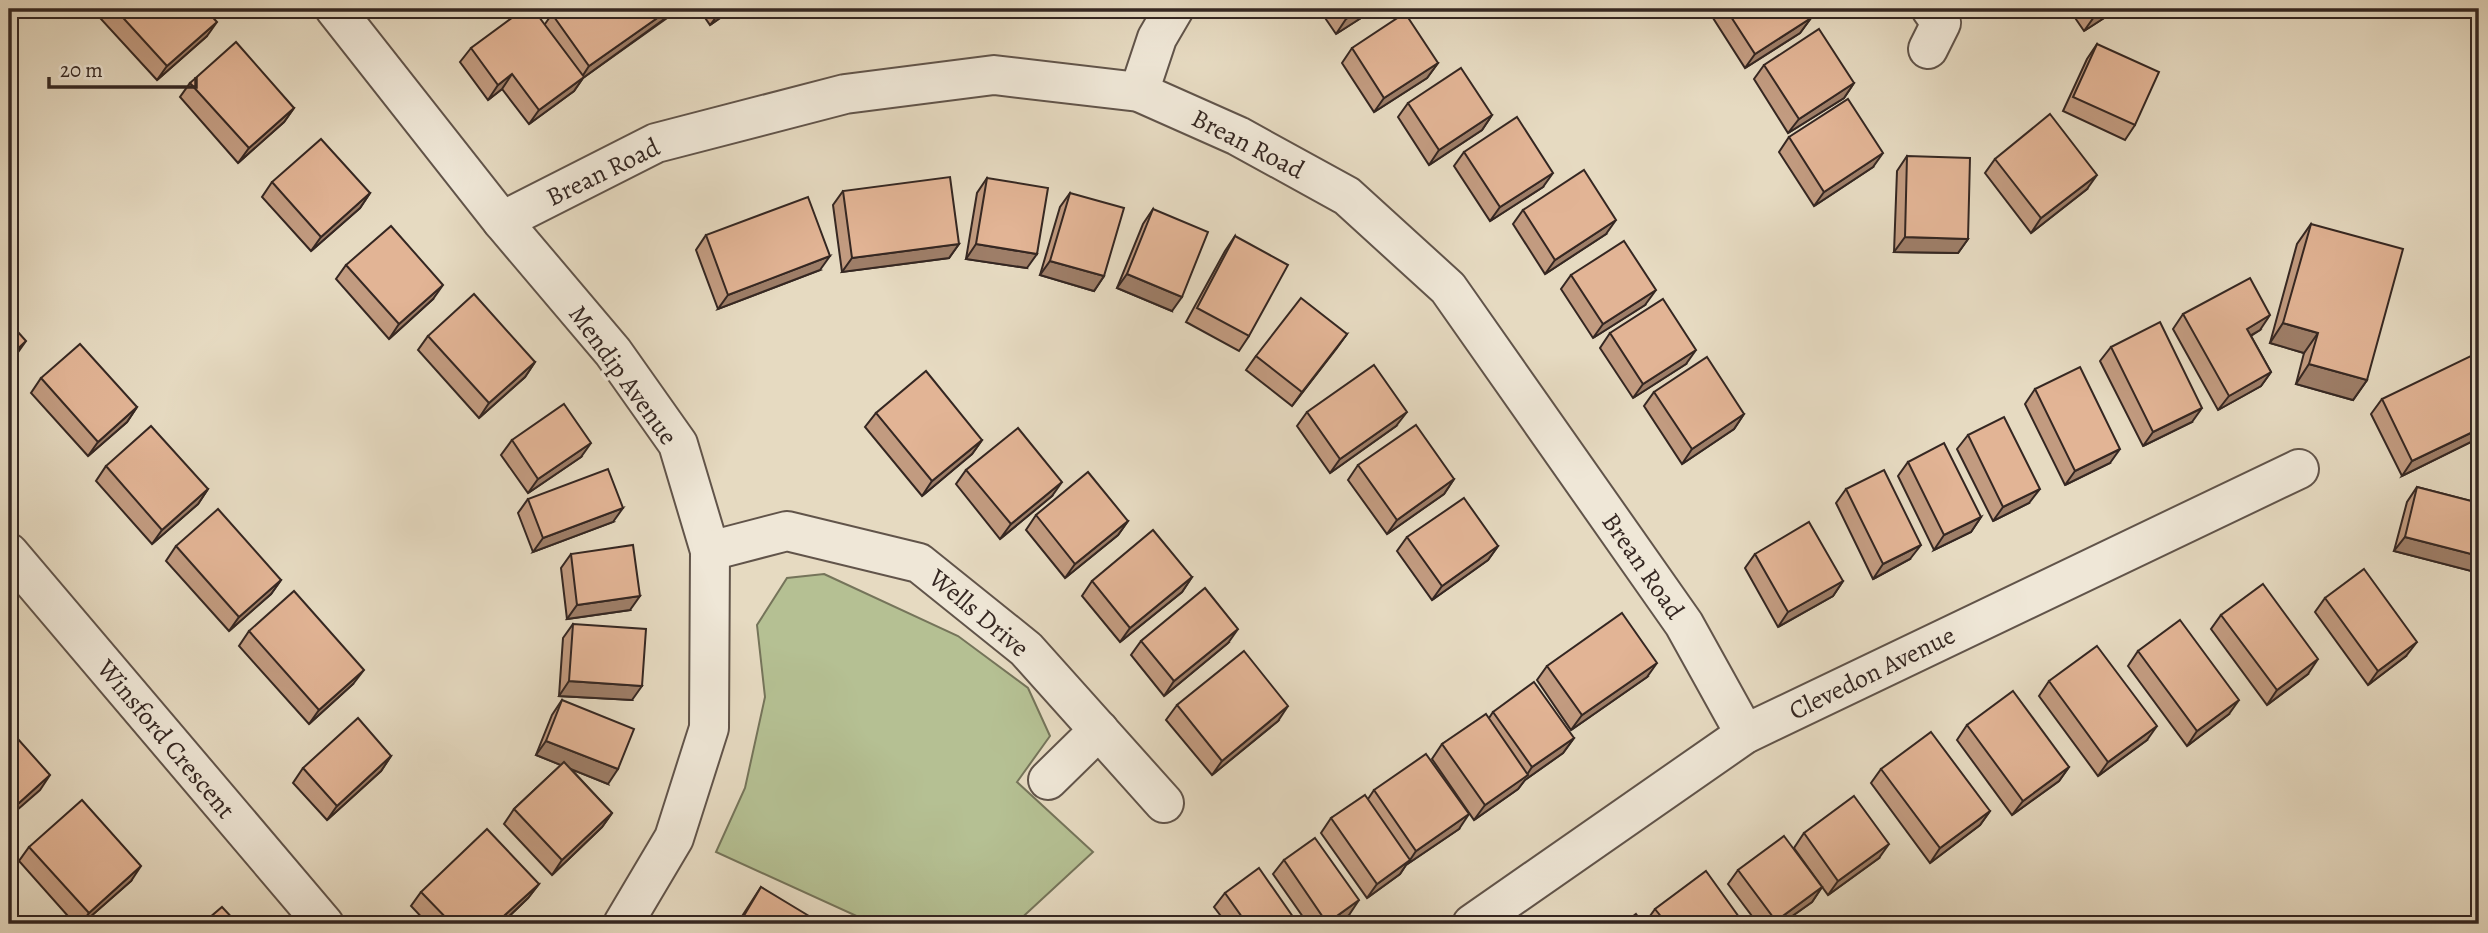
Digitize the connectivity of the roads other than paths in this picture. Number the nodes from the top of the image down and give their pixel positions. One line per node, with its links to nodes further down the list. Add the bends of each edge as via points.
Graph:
1 (335, 9): 6 (street, Mendip Avenue)
2 (1174, 9): 5 (street, via 1157,38)
3 (1931, 9): 4 (street, via 1941,23)
4 (1928, 49)
5 (1139, 92): 6 (street, Brean Road, via 995,75 845,94 656,143); 11 (street, Brean Road, via 1238,136 1347,196 1448,288 1684,624)
6 (502, 221): 8 (street, Mendip Avenue, via 613,352 678,444)
7 (2299, 469): 11 (street, Clevedon Avenue)
8 (710, 551): 10 (street, Wells Drive, via 787,531 919,563 1026,649); 15 (street, Mendip Avenue, via 709,728 674,838)
9 (9, 553): 14 (street, Winsford Crescent)
10 (1099, 730): 12 (street); 13 (street, Wells Drive)
11 (1745, 734): 16 (street, Clevedon Avenue)
12 (1048, 780)
13 (1164, 803)
14 (324, 924)
15 (623, 924)
16 (1472, 924)

